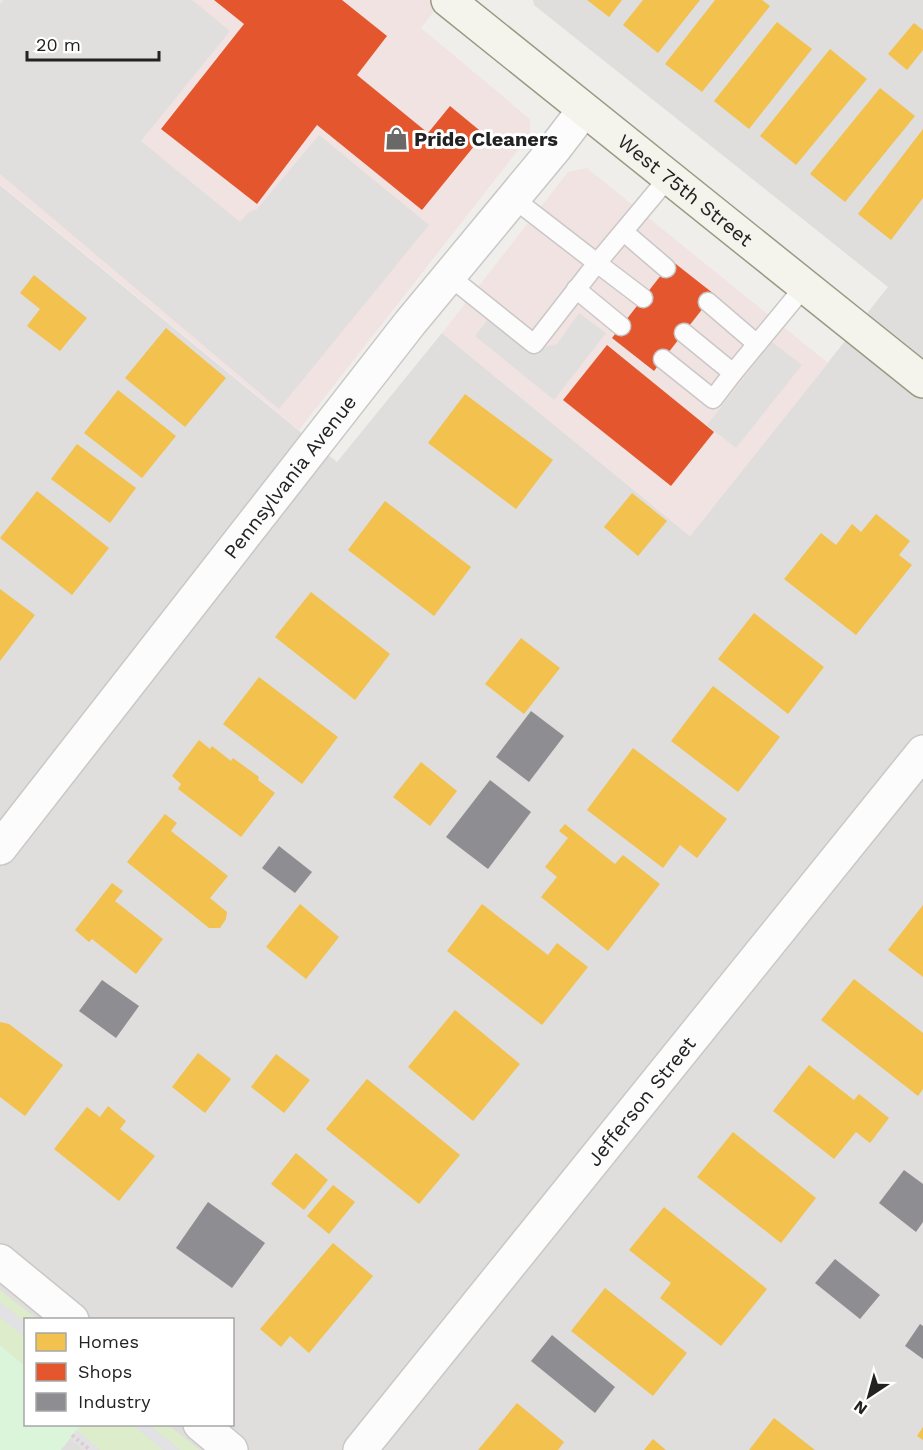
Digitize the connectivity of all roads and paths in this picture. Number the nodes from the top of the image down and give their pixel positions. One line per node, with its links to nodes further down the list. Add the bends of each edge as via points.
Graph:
1 (463, 5): 2 (main road, West 75th Street)
2 (584, 110): 3 (main road, West 75th Street); 4 (street, Pennsylvania Avenue)
3 (668, 178): 5 (lane); 9 (main road, West 75th Street)
4 (513, 198): 6 (lane); 8 (street, Pennsylvania Avenue)
5 (624, 232): 6 (lane); 7 (lane)
6 (597, 263): 10 (lane); 11 (lane)
7 (666, 268)
8 (449, 276): 10 (lane, via 534,344); 20 (street, Pennsylvania Avenue)
9 (804, 287): 15 (lane); 18 (main road, West 75th Street)
10 (576, 289): 13 (lane)
11 (643, 298)
12 (708, 302): 15 (lane)
13 (621, 326)
14 (684, 333): 17 (lane)
15 (758, 344): 17 (lane)
16 (663, 359): 17 (lane, via 713,399)
17 (733, 373)
18 (923, 381)
19 (923, 752): 27 (street, Jefferson Street)
20 (0, 848)
21 (0, 1261): 22 (street)
22 (70, 1318)
23 (201, 1426): 26 (street)
24 (72, 1435): 25 (path)
25 (90, 1450)
26 (231, 1450)
27 (360, 1450)

